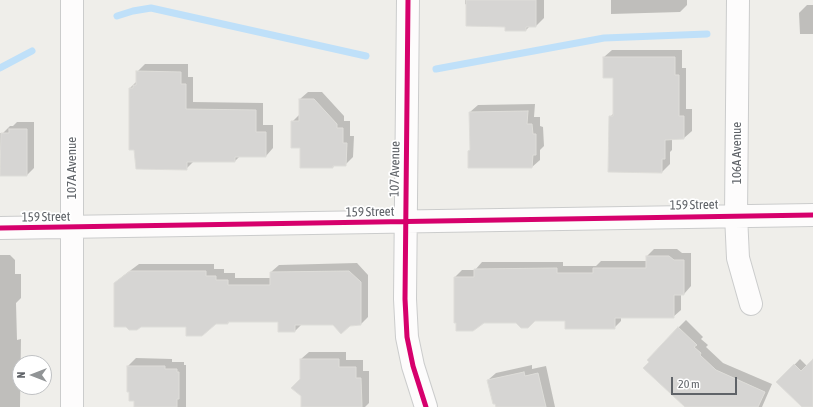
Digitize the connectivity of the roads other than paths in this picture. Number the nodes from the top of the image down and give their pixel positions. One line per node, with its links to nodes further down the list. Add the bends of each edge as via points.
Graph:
1 (72, 0): 8 (street, 107A Avenue)
2 (408, 0): 6 (street, 107 Avenue)
3 (738, 0): 5 (street, 106A Avenue)
4 (813, 214): 5 (street, 159 Street)
5 (736, 215): 6 (street, 159 Street); 9 (street, 106A Avenue, via 738,258)
6 (406, 222): 8 (street, 159 Street); 11 (street, 107 Avenue, via 407,337)
7 (0, 228): 8 (street, 159 Street)
8 (72, 228): 10 (street, 107A Avenue)
9 (751, 304)
10 (72, 407)
11 (426, 407)

